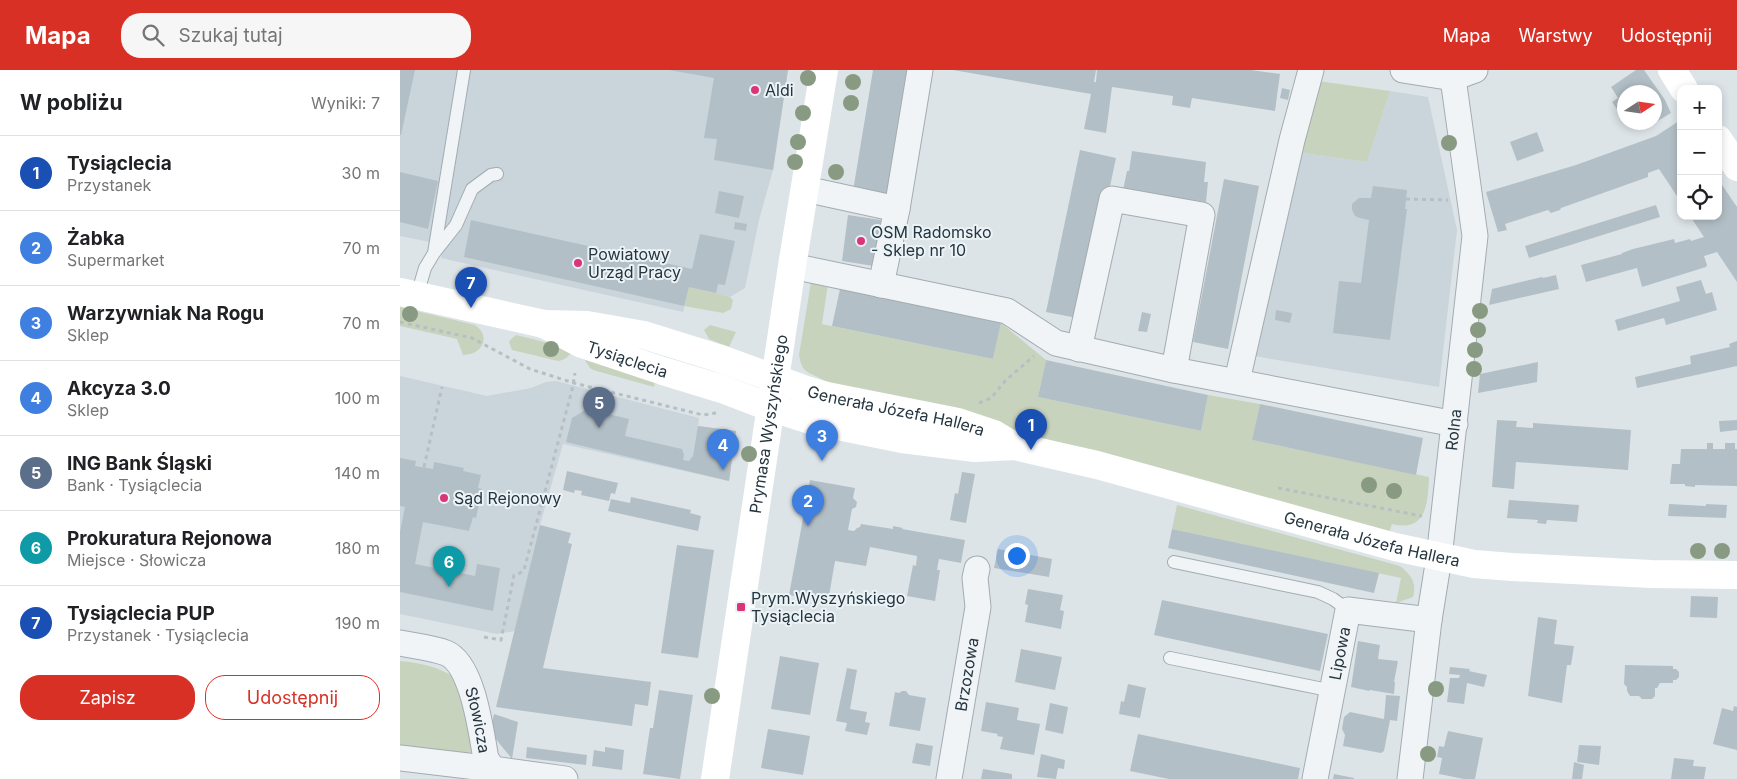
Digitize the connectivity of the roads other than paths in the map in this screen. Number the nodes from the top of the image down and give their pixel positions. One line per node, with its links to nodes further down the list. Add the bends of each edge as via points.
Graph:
1 (464, 70): 14 (lane)
2 (824, 70): 12 (street, Prymasa Wyszyńskiego)
3 (920, 70): 13 (street)
4 (1311, 70): 22 (street)
5 (1403, 70): 7 (street)
6 (1672, 70): 8 (street)
7 (1464, 74): 24 (street, Rolna, via 1476,236)
8 (1681, 85)
9 (1722, 145): 10 (street)
10 (1737, 167)
11 (497, 174): 14 (lane, via 472,189 456,225)
12 (805, 189): 13 (street); 15 (street, Prymasa Wyszyńskiego)
13 (897, 209): 16 (street)
14 (434, 253): 17 (lane)
15 (792, 266): 16 (street); 21 (street, Prymasa Wyszyńskiego)
16 (881, 285): 19 (street, via 1007,311 1056,344)
17 (408, 294): 18 (street, Tysiąclecia)
18 (544, 324): 21 (street, Tysiąclecia, via 587,325 644,335); 23 (street, Tysiąclecia, via 582,344)
19 (1079, 349): 20 (street); 20 (street, via 1112,199 1202,215)
20 (1174, 370): 22 (street)
21 (776, 380): 23 (street, Prymasa Wyszyńskiego); 25 (street, Generała Józefa Hallera, via 827,396 958,422 994,434)
22 (1237, 381): 24 (street)
23 (772, 408): 25 (street, Generała Józefa Hallera, via 813,421 902,439 975,448); 38 (street, Prymasa Wyszyńskiego)
24 (1455, 424): 26 (street, Rolna)
25 (1015, 446): 26 (street, Generała Józefa Hallera, via 1097,465)
26 (1439, 558): 29 (street, Generała Józefa Hallera, via 1512,568); 31 (street, Rolna)
27 (1174, 562): 30 (lane, via 1318,592)
28 (977, 569): 39 (street, Brzozowa, via 978,607)
29 (1737, 575)
30 (1348, 610): 31 (street, Lipowa); 34 (street, Lipowa)
31 (1429, 620): 41 (street, Rolna)
32 (400, 643): 36 (street, Słowicza, via 446,653 465,671 486,759)
33 (1170, 658): 34 (lane)
34 (1333, 691): 40 (street, Lipowa)
35 (400, 758): 36 (street)
36 (493, 769): 37 (street, Słowicza)
37 (565, 779)
38 (715, 779)
39 (949, 779)
40 (1315, 779)
41 (1410, 779)

